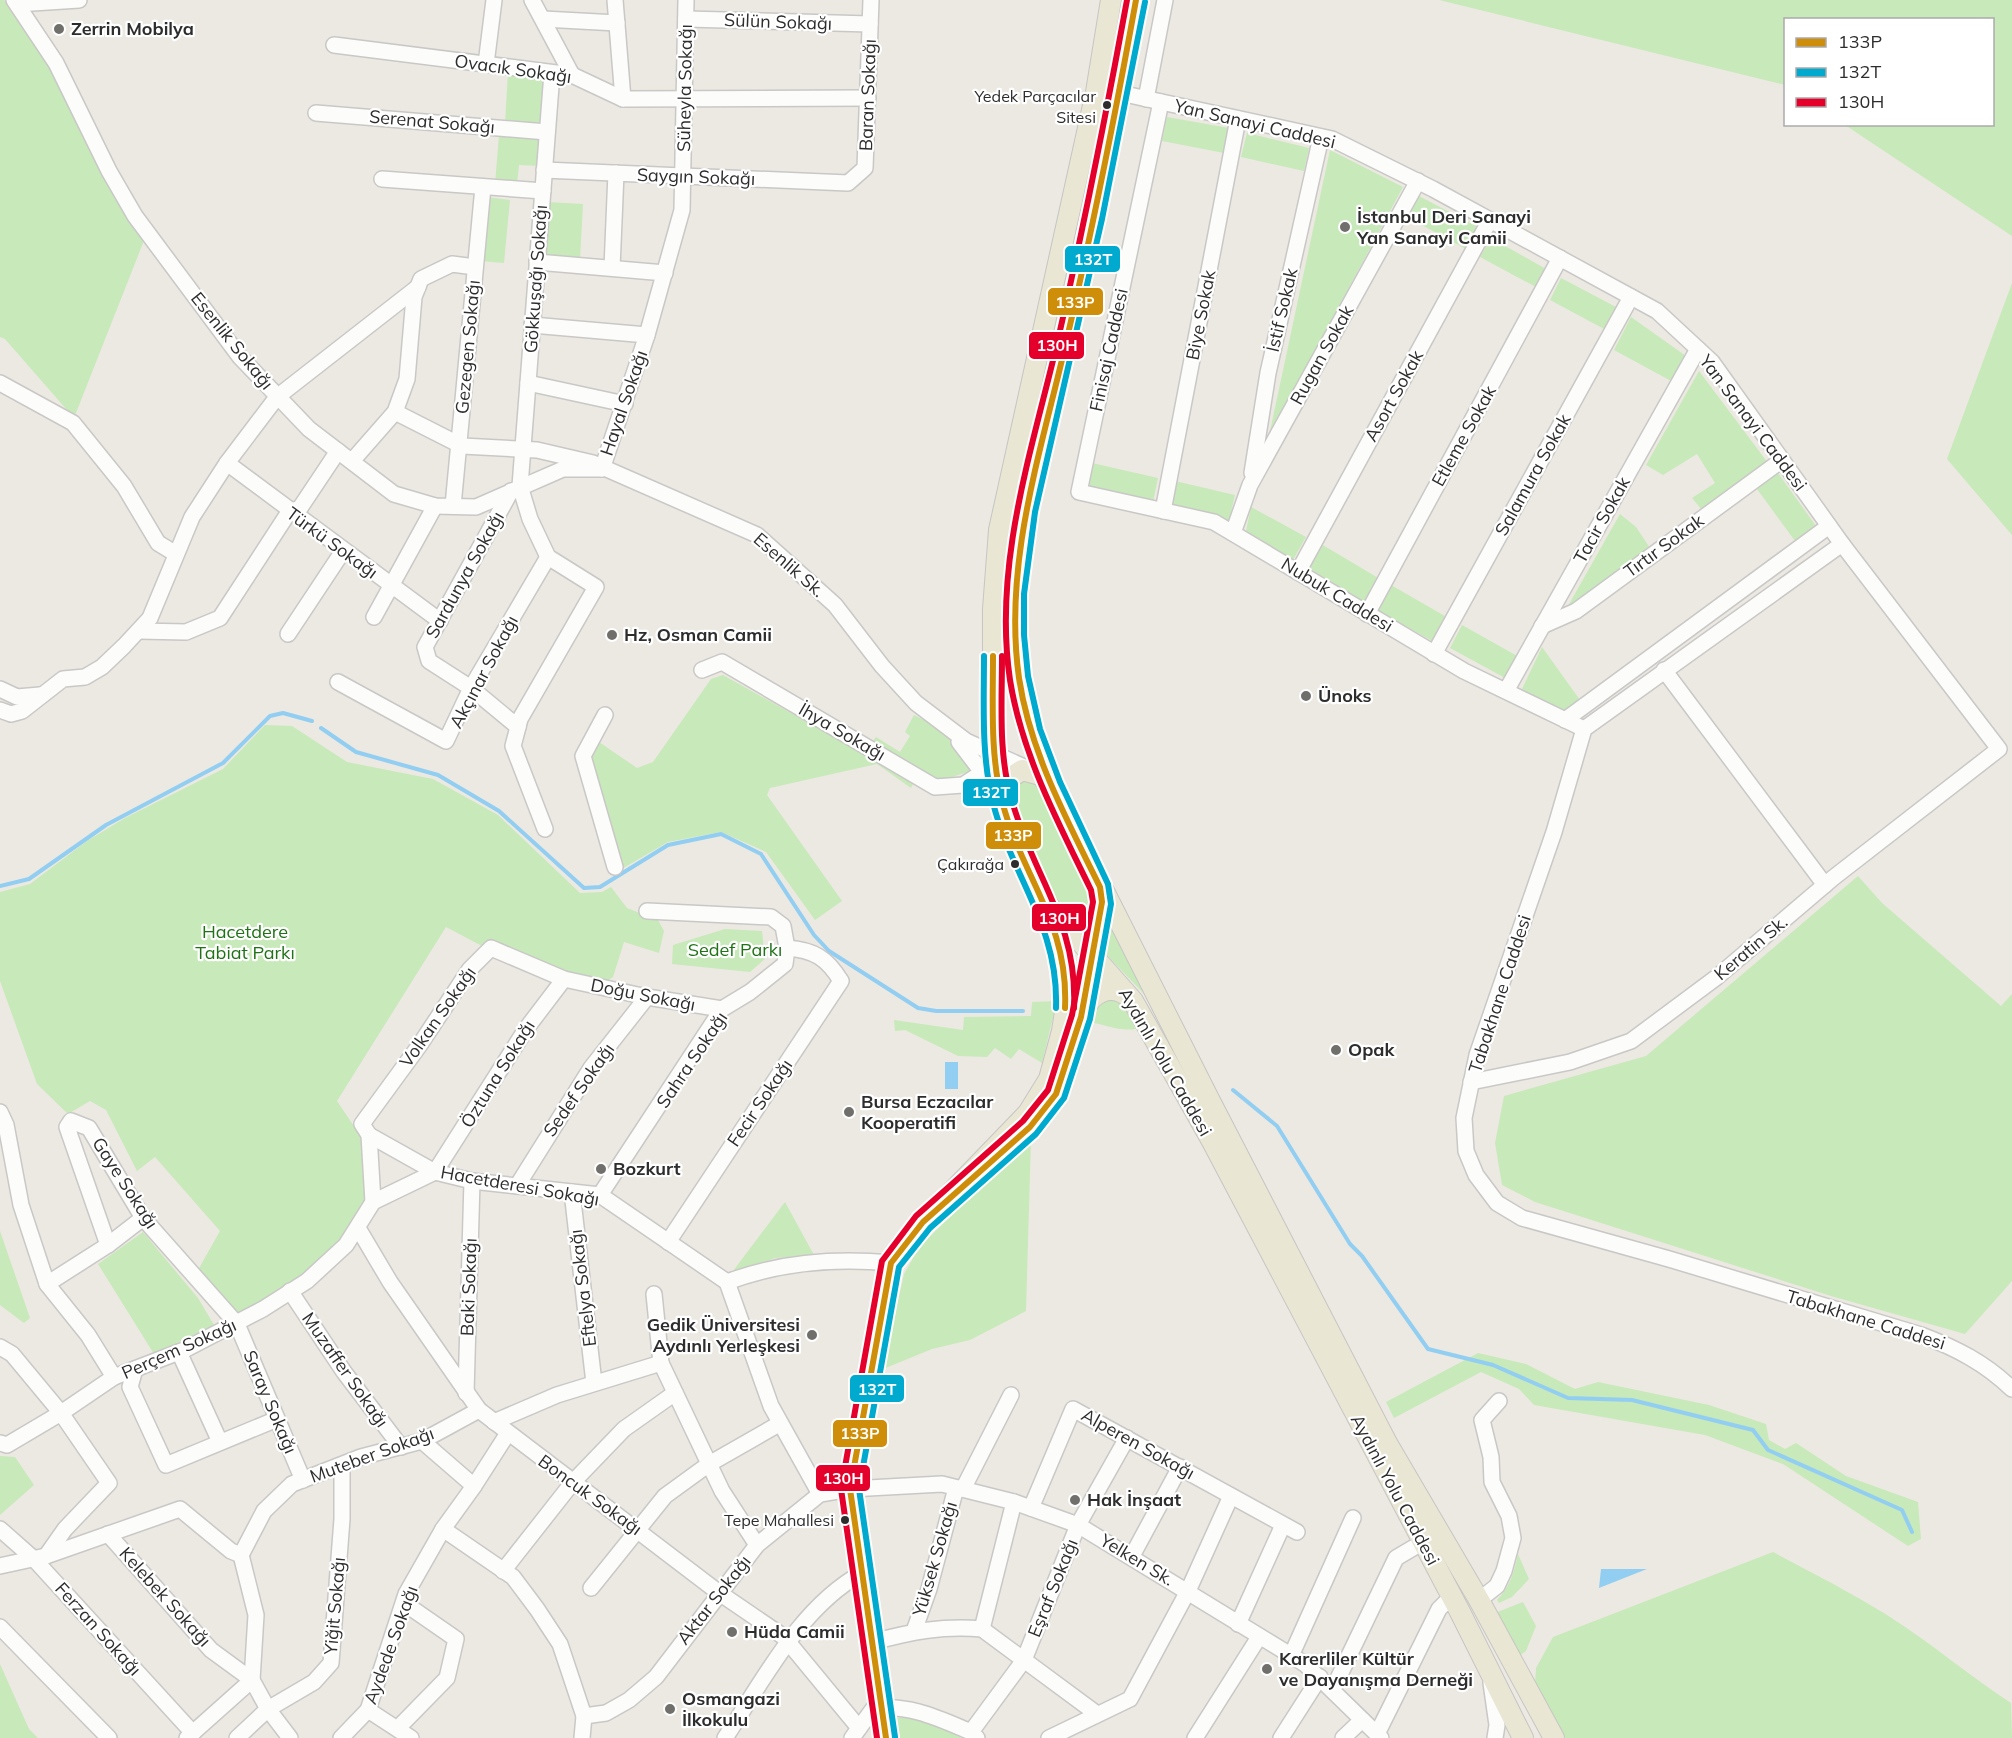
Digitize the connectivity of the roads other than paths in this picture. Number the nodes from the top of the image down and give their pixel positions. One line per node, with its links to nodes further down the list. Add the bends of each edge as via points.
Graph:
1 (79, 0): 10 (street)
2 (493, 0): 16 (street)
3 (532, 0): 11 (street)
4 (615, 0): 13 (street)
5 (686, 0): 12 (street, Süheyla Sokağı)
6 (871, 0): 14 (street, Baran Sokağı)
7 (1111, 0): 89 (main road, Aydınlı Yolu Caddesi, via 1096,92 999,530 993,609)
8 (1136, 0): 19 (main road, Aydınlı Yolu Caddesi)
9 (1165, 0): 23 (street, Finisaj Caddesi)
10 (16, 2): 49 (street, Esenlik Sokağı, via 56,63 135,216 240,357)
11 (543, 19): 13 (street); 18 (street)
12 (686, 20): 14 (street, Sülün Sokağı); 22 (street, Süheyla Sokağı)
13 (617, 23): 21 (street)
14 (870, 24): 20 (street, Baran Sokağı)
15 (334, 45): 16 (street, Ovacık Sokağı)
16 (486, 64): 17 (street, Ovacık Sokağı)
17 (552, 73): 18 (street, Ovacık Sokağı); 26 (street, Gökkuşağı Sokağı)
18 (572, 75): 21 (street, Ovacık Sokağı)
19 (1120, 93): 23 (street, Yan Sanayi Caddesi); 100 (main road, Aydınlı Yolu Caddesi, via 1023,528 1017,570 1018,676 1028,723)
20 (868, 98): 22 (street, Ovacık Sokağı); 33 (street, Baran Sokağı, via 865,168)
21 (623, 99): 22 (street, Ovacık Sokağı)
22 (685, 99): 30 (street, Süheyla Sokağı)
23 (1154, 101): 25 (street, Yan Sanayi Caddesi); 61 (street, Finisaj Caddesi)
24 (316, 113): 26 (street, Serenat Sokağı)
25 (1238, 119): 27 (street, Yan Sanayi Caddesi); 64 (street, Biye Sokak)
26 (547, 132): 28 (street, Gökkuşağı Sokağı)
27 (1321, 136): 32 (street, Yan Sanayi Caddesi); 59 (street, İstif Sokak, via 1268,373)
28 (544, 170): 29 (street, Saygın Sokağı); 35 (street, Gökkuşağı Sokağı)
29 (616, 173): 30 (street, Saygın Sokağı); 40 (street)
30 (684, 176): 33 (street, Saygın Sokağı); 41 (street, Süheyla Sokağı, via 682,210)
31 (382, 179): 34 (street)
32 (1418, 181): 36 (street, Yan Sanayi Caddesi); 59 (street, Rugan Sokak)
33 (848, 183)
34 (483, 188): 35 (street); 39 (street, Gezegen Sokağı)
35 (543, 191): 38 (street, Gökkuşağı Sokağı)
36 (1490, 220): 37 (street, Yan Sanayi Caddesi); 72 (street, Asort Sokak)
37 (1560, 258): 43 (street, Yan Sanayi Caddesi); 74 (street, Etleme Sokak)
38 (537, 261): 40 (street); 44 (street, Gökkuşağı Sokağı)
39 (475, 267): 42 (street, via 452,264 421,279); 52 (street, Gezegen Sokağı)
40 (612, 268): 41 (street)
41 (665, 273): 45 (street, Hayal Sokağı)
42 (418, 287): 49 (street); 51 (street, via 407,379)
43 (1631, 297): 46 (street, Yan Sanayi Caddesi, via 1657,311); 80 (street, Salamura Sokak)
44 (532, 325): 45 (street); 48 (street, Gökkuşağı Sokağı)
45 (647, 335): 50 (street, Hayal Sokağı)
46 (1698, 349): 56 (street, Yan Sanayi Caddesi, via 1712,362); 77 (street, Tacir Sokak)
47 (0, 383): 70 (street, via 73,423 124,486 158,543)
48 (528, 383): 50 (street); 53 (street, Gökkuşağı Sokağı)
49 (277, 397): 54 (street, Esenlik Sokağı); 57 (street)
50 (625, 404): 58 (street, Hayal Sokağı)
51 (394, 412): 52 (street, Hayal Sokağı); 55 (street)
52 (458, 444): 53 (street, Hayal Sokağı); 63 (street, Gezegen Sokağı)
53 (523, 449): 58 (street, Hayal Sokağı); 60 (street, Gökkuşağı Sokağı)
54 (338, 451): 55 (street, Esenlik Sokağı); 65 (street, via 300,508)
55 (352, 460): 62 (street, Esenlik Sokağı, via 394,494)
56 (1782, 460): 66 (street, Yan Sanayi Caddesi); 77 (street, Tırtır Sokak, via 1576,611)
57 (226, 463): 65 (street, Türkü Sokağı); 70 (street, via 192,517)
58 (602, 469): 60 (street, Esenlik Sokağı, via 562,470); 91 (street, Esenlik Sk., via 757,535 835,605 905,693)
59 (1250, 484): 67 (street, Rugan Sokak)
60 (516, 489): 63 (street, Esenlik Sokağı, via 476,507); 71 (street); 76 (street, Sardunya Sokağı)
61 (1079, 492): 64 (street, Nubuk Caddesi)
62 (435, 506): 63 (street, Esenlik Sokağı); 73 (street)
63 (453, 507)
64 (1163, 511): 67 (street, Nubuk Caddesi, via 1214,522)
65 (289, 512): 69 (street, Türkü Sokağı); 78 (street, via 220,618 186,632)
66 (1829, 526): 68 (street, Yan Sanayi Caddesi); 92 (street)
67 (1233, 533): 72 (street, Nubuk Caddesi)
68 (1842, 544): 82 (street); 96 (street, Yan Sanayi Caddesi)
69 (343, 551): 73 (street, Türkü Sokağı); 79 (street)
70 (176, 554): 78 (street, via 150,618)
71 (548, 557): 84 (street, Akçınar Sokağı); 93 (street, via 596,587)
72 (1298, 572): 74 (street, Nubuk Caddesi)
73 (391, 586): 75 (street); 76 (street, Türkü Sokağı)
74 (1367, 614): 80 (street, Nubuk Caddesi)
75 (374, 616)
76 (440, 621): 84 (street, Sardunya Sokağı, via 425,647 429,661)
77 (1542, 626): 86 (street, Tacir Sokak)
78 (139, 631): 87 (street, via 102,667 85,677 63,679)
79 (288, 634)
80 (1434, 654): 86 (street, Nubuk Caddesi)
81 (702, 670): 99 (street, İhya Sokağı, via 722,662 935,787 963,785)
82 (1665, 670): 94 (street); 106 (street)
83 (338, 681): 84 (street, Akçınar Sokağı, via 446,741)
84 (471, 688): 93 (street)
85 (0, 689): 87 (street, via 17,697)
86 (1506, 691): 92 (street, Nubuk Caddesi)
87 (40, 696): 88 (street, via 22,711 11,714)
88 (0, 710)
89 (993, 710): 95 (street, via 988,727 976,737); 97 (main road, Aydınlı Yolu Caddesi)
90 (605, 714): 105 (street, via 583,756)
91 (936, 718): 95 (street, Esenlik Sk.); 99 (street, Esenlik Sk.)
92 (1565, 720): 94 (street, Nubuk Caddesi)
93 (518, 727): 102 (street, via 513,746)
94 (1584, 729): 118 (street, Tabakhane Caddesi)
95 (954, 732): 97 (street, Esenlik Sk.)
96 (1999, 749): 106 (street, Keratin Sk.)
97 (994, 755): 98 (street, Esenlik Sk.); 101 (main road, Aydınlı Yolu Caddesi)
98 (1033, 771): 100 (main road, via 1048,782); 101 (main road, via 1023,770 1007,780)
99 (983, 772): 103 (street, Esenlik Sk.)
100 (1055, 794): 107 (main road, Aydınlı Yolu Caddesi)
101 (1002, 802): 103 (main road, Aydınlı Yolu Caddesi)
102 (545, 830)
103 (1013, 834): 104 (main road, Aydınlı Yolu Caddesi)
104 (1026, 865): 110 (main road, Aydınlı Yolu Caddesi); 126 (main road, via 1052,921 1067,970 1062,1031 1040,1097)
105 (615, 867)
106 (1825, 885): 118 (street, Keratin Sk., via 1717,977 1631,1041 1570,1062)
107 (1100, 887): 108 (main road); 190 (main road, Aydınlı Yolu Caddesi, via 1388,1443)
108 (1100, 909): 110 (main road, via 1096,918 1083,927 1075,928); 112 (main road)
109 (647, 911): 111 (street, via 771,917 783,926)
110 (1057, 918): 112 (main road, Aydınlı Yolu Caddesi)
111 (787, 948): 116 (street, Sahra Sokağı, via 785,964); 130 (street, Fecir Sokağı, via 819,954 841,981)
112 (1092, 954): 115 (main road, Aydınlı Yolu Caddesi); 117 (main road)
113 (564, 979): 114 (street, Doğu Sokağı); 120 (street, Volkan Sokağı, via 492,948 470,969); 121 (street, Öztuna Sokağı, via 526,1029)
114 (647, 997): 116 (street, Doğu Sokağı); 123 (street, Sedef Sokağı, via 591,1068)
115 (1133, 1001): 117 (main road, via 1123,992 1106,990 1088,1000); 178 (main road, Aydınlı Yolu Caddesi, via 1213,1143)
116 (722, 1010): 125 (street, Sahra Sokağı)
117 (1080, 1017): 126 (main road, via 1064,1074 1044,1112)
118 (1471, 1082): 144 (street, Tabakhane Caddesi, via 1464,1118 1466,1151 1476,1175 1497,1203 1522,1218 1921,1335 1958,1349)
119 (0, 1112): 134 (street, via 21,1205)
120 (366, 1129): 121 (street, Hacetderesi Sokağı); 127 (street)
121 (435, 1172): 122 (street, Hacetderesi Sokağı); 127 (street)
122 (472, 1181): 123 (street, Hacetderesi Sokağı); 146 (street, Baki Sokağı)
123 (517, 1186): 124 (street, Hacetderesi Sokağı)
124 (572, 1192): 125 (street, Hacetderesi Sokağı); 143 (street, Eftelya Sokağı)
125 (600, 1195): 130 (street, Hacetderesi Sokağı)
126 (947, 1198): 132 (main road, via 905,1242)
127 (373, 1202): 129 (street, Perçem Sokağı)
128 (143, 1218): 131 (street); 131 (street, Gaye Sokağı, via 89,1128 71,1121 67,1126); 137 (street, Gaye Sokağı)
129 (358, 1228): 135 (street, Perçem Sokağı, via 346,1245); 146 (street, Boncuk Sokağı)
130 (668, 1242): 133 (street, Hacetderesi Sokağı)
131 (108, 1245): 134 (street)
132 (891, 1263): 133 (street, via 786,1264); 166 (main road)
133 (727, 1282): 153 (street)
134 (47, 1284): 142 (street, via 88,1335)
135 (291, 1292): 137 (street, Perçem Sokağı); 159 (street, Muzaffer Sokağı, via 344,1372)
136 (654, 1294): 140 (street)
137 (237, 1324): 139 (street, Perçem Sokağı); 151 (street, Saray Sokağı)
138 (0, 1348): 150 (street, via 12,1354)
139 (179, 1352): 141 (street, Perçem Sokağı); 157 (street)
140 (661, 1363): 143 (street); 145 (street)
141 (135, 1369): 142 (street, Perçem Sokağı); 157 (street, via 130,1387 166,1465)
142 (114, 1377): 150 (street, Perçem Sokağı)
143 (594, 1383): 152 (street)
144 (2012, 1389)
145 (675, 1392): 160 (street); 164 (street, via 624,1429)
146 (466, 1393): 149 (street, Boncuk Sokağı)
147 (1011, 1395): 167 (street, Yüksek Sokağı)
148 (1498, 1401): 190 (street, via 1482,1420 1492,1482 1509,1515 1513,1538 1497,1586)
149 (478, 1410): 152 (street, Boncuk Sokağı); 156 (street, Muteber Sokağı)
150 (61, 1413): 158 (street, Perçem Sokağı, via 7,1445); 182 (street, via 109,1483)
151 (277, 1419): 157 (street); 163 (street, Saray Sokağı)
152 (494, 1422): 154 (street, Boncuk Sokağı)
153 (779, 1424): 160 (street); 168 (street)
154 (508, 1433): 164 (street, Boncuk Sokağı); 165 (street, Aydede Sokağı)
155 (1127, 1438): 162 (street, Alperen Sokağı); 171 (street, Alperen Sokağı, via 1073,1409); 173 (street, Eşraf Sokağı)
156 (422, 1441): 159 (street, Muteber Sokağı); 165 (street)
157 (220, 1442)
158 (0, 1443)
159 (401, 1447): 161 (street, Muteber Sokağı)
160 (709, 1464): 175 (street, via 665,1496); 179 (street)
161 (342, 1465): 163 (street, Muteber Sokağı); 206 (street, Yiğit Sokağı, via 342,1520 331,1663 314,1682)
162 (1179, 1467): 169 (street, Alperen Sokağı); 181 (street)
163 (303, 1480): 180 (street, Muteber Sokağı, via 292,1484 264,1511)
164 (573, 1482): 175 (street, Boncuk Sokağı); 184 (street)
165 (474, 1486): 176 (street, Aydede Sokağı)
166 (850, 1489): 167 (street, Yelken Sk., via 942,1484); 168 (street, Aktar Sokağı); 185 (main road)
167 (960, 1489): 170 (street, Yelken Sk.); 195 (street, Yüksek Sokağı)
168 (820, 1494): 179 (street, Aktar Sokağı)
169 (1231, 1496): 188 (street); 192 (street, Alperen Sokağı, via 1290,1528)
170 (1014, 1502): 171 (street, Yelken Sk.); 194 (street)
171 (1031, 1508): 173 (street, Yelken Sk.)
172 (1353, 1518): 199 (street)
173 (1078, 1525): 181 (street, Yelken Sk.); 200 (street, Eşraf Sokağı)
174 (0, 1529): 182 (street, Ferzan Sokağı)
175 (638, 1529): 186 (street); 187 (street, Boncuk Sokağı)
176 (443, 1530): 184 (street); 191 (street, Aydede Sokağı)
177 (108, 1534): 180 (street, via 180,1509); 182 (street); 203 (street, Kelebek Sokağı, via 212,1650)
178 (1423, 1542): 189 (main road, Aydınlı Yolu Caddesi); 204 (street, via 1396,1558)
179 (757, 1545): 187 (street, Aktar Sokağı)
180 (241, 1555): 203 (street, via 256,1615)
181 (1132, 1556): 188 (street, Yelken Sk.)
182 (40, 1558): 183 (street); 213 (street, Ferzan Sokağı)
183 (0, 1566)
184 (503, 1570): 209 (street, via 519,1585 560,1644)
185 (862, 1574): 197 (main road); 198 (street, via 841,1587)
186 (591, 1588)
187 (718, 1592): 198 (street, Boncuk Sokağı); 209 (street, Aktar Sokağı, via 656,1677 606,1713)
188 (1188, 1592): 192 (street, Yelken Sk.); 208 (street, via 1130,1699)
189 (1451, 1598): 201 (main road, Aydınlı Yolu Caddesi); 215 (street, via 1439,1609)
190 (1479, 1600): 230 (main road, Aydınlı Yolu Caddesi)
191 (404, 1603): 207 (street, Aydede Sokağı); 211 (street, via 456,1639 447,1678)
192 (1238, 1624): 196 (street, Yelken Sk.)
193 (0, 1627): 216 (street)
194 (982, 1629): 195 (street); 200 (street)
195 (914, 1631): 197 (street)
196 (1259, 1637): 199 (street, Yelken Sk.); 225 (street)
197 (873, 1642): 205 (main road)
198 (789, 1643): 212 (street, Boncuk Sokağı); 222 (street)
199 (1291, 1656): 202 (street, Yelken Sk.)
200 (1024, 1660): 208 (street); 214 (street, Eşraf Sokağı)
201 (1490, 1674): 228 (street); 229 (main road, Aydınlı Yolu Caddesi)
202 (1320, 1677): 204 (street, Yelken Sk.); 226 (street)
203 (252, 1680): 206 (street); 213 (street)
204 (1333, 1689): 210 (street, Yelken Sk.)
205 (882, 1708): 212 (street, via 873,1709); 214 (street, via 919,1711); 223 (main road)
206 (268, 1709): 217 (street, Yiğit Sokağı); 218 (street)
207 (368, 1710): 211 (street); 219 (street, Aydede Sokağı)
208 (1097, 1714): 224 (street)
209 (584, 1716): 221 (street)
210 (1362, 1720): 215 (street, Yelken Sk.); 227 (street)
211 (398, 1728): 220 (street)
212 (855, 1733)
213 (190, 1735)
214 (974, 1735)
215 (1379, 1736)
216 (109, 1738)
217 (237, 1738)
218 (290, 1738)
219 (340, 1738)
220 (411, 1738)
221 (582, 1738)
222 (725, 1738)
223 (886, 1738)
224 (1049, 1738)
225 (1195, 1738)
226 (1281, 1738)
227 (1343, 1738)
228 (1496, 1738)
229 (1523, 1738)
230 (1554, 1738)

